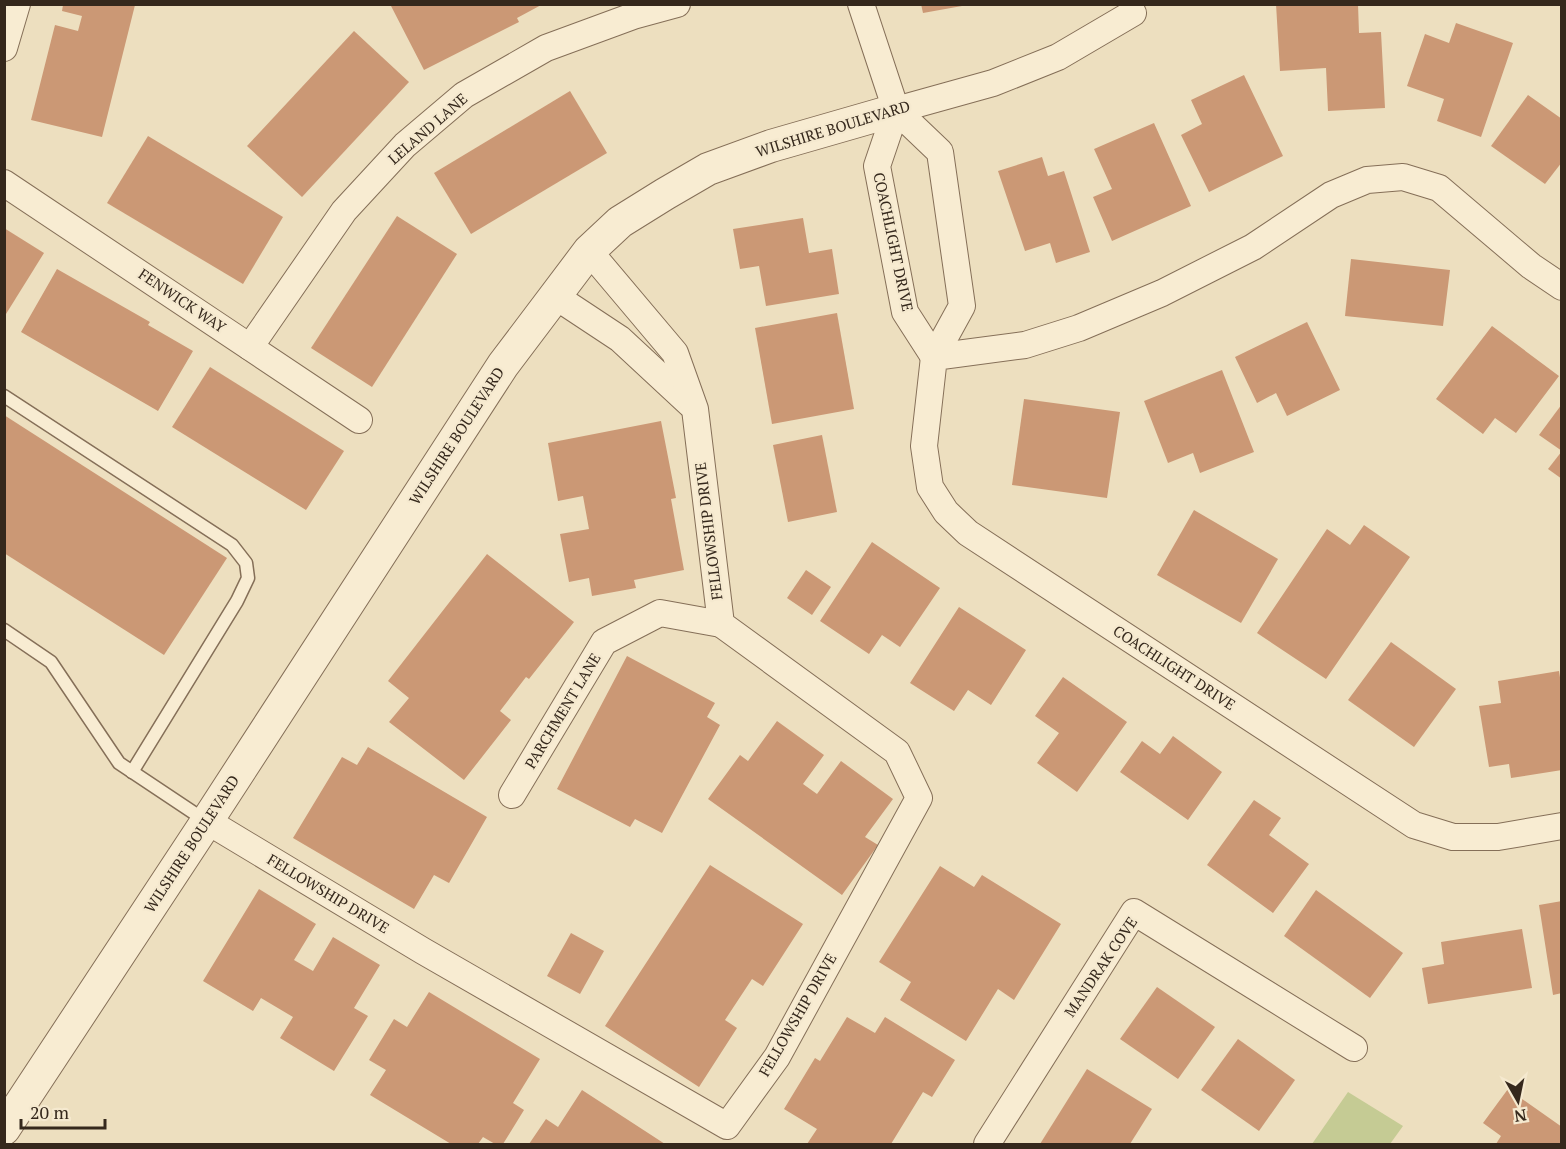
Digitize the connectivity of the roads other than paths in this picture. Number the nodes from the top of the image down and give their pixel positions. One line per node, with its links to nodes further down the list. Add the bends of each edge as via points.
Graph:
1 (17, 4): 5 (street)
2 (678, 4): 11 (street, LELAND LANE, via 546,48 464,95 405,145 344,211)
3 (861, 4): 6 (street)
4 (1133, 13): 6 (street, WILSHIRE BOULEVARD, via 1058,57 993,83)
5 (4, 48)
6 (896, 110): 8 (street, WILSHIRE BOULEVARD, via 771,146 708,169 620,222); 12 (street, COACHLIGHT DRIVE, via 877,166 904,312); 12 (street, COACHLIGHT DRIVE, via 940,152 962,306)
7 (4, 183): 11 (street, FENWICK WAY)
8 (589, 250): 10 (street, WILSHIRE BOULEVARD); 14 (street, FELLOWSHIP DRIVE, via 675,353)
9 (1562, 287): 12 (street, via 1439,188 1403,177 1367,180 1331,195 1253,247 1162,293 1079,328 1025,345)
10 (555, 296): 14 (street, via 620,339); 20 (street, WILSHIRE BOULEVARD, via 503,365)
11 (250, 347): 15 (street, FENWICK WAY)
12 (934, 357): 21 (street, COACHLIGHT DRIVE, via 924,446 930,487 946,512 968,533 1414,825 1454,837 1498,837)
13 (4, 396): 18 (lane, via 232,545 246,563 248,579 237,600)
14 (695, 409): 16 (street, FELLOWSHIP DRIVE)
15 (359, 420)
16 (720, 624): 19 (street, PARCHMENT LANE, via 660,613 604,642); 24 (street, FELLOWSHIP DRIVE, via 897,752 919,798 777,1057)
17 (4, 630): 18 (lane, via 51,662 119,763)
18 (132, 772): 20 (lane)
19 (512, 795)
20 (207, 821): 23 (street, WILSHIRE BOULEVARD); 24 (street, FELLOWSHIP DRIVE)
21 (1562, 826)
22 (1354, 1048): 25 (street, MANDRAK COVE, via 1134,912)
23 (4, 1129)
24 (725, 1135)
25 (987, 1144)

